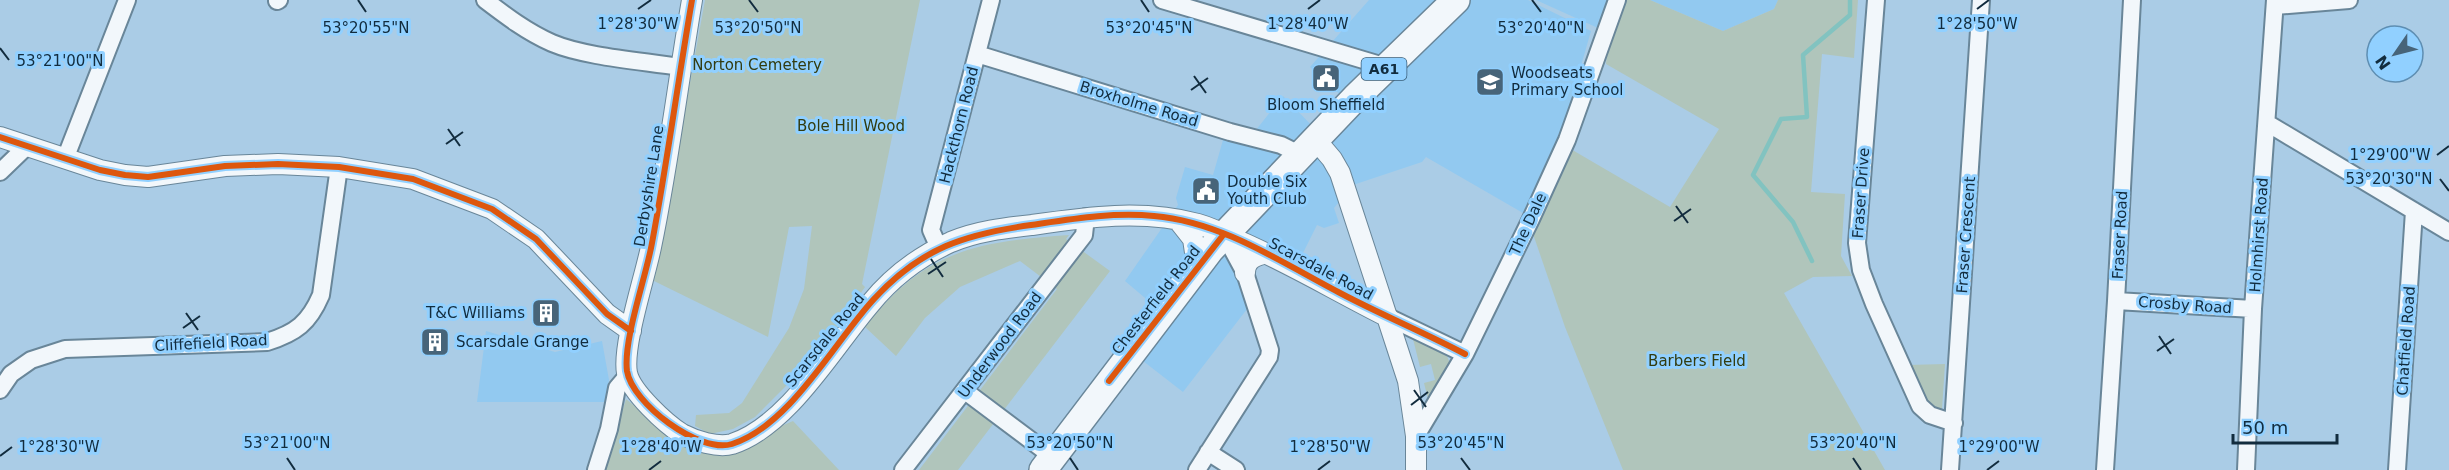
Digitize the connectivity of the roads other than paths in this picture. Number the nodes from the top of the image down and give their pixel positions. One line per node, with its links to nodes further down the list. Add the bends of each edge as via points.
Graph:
1 (127, 0): 20 (street)
2 (485, 0): 14 (street, via 553,43)
3 (692, 0): 14 (street, Derbyshire Lane)
4 (991, 0): 13 (street, Hackthorn Road)
5 (1162, 0): 15 (street)
6 (1456, 0): 15 (highway, Chesterfield Road / A61)
7 (1617, 0): 36 (street, The Dale, via 1567,140)
8 (1876, 0): 40 (street, Fraser Drive, via 1857,243 1861,270 1920,406 1930,415)
9 (1981, 0): 40 (street, Fraser Crescent)
10 (2132, 0): 32 (street, Fraser Road)
11 (2349, 0): 12 (street)
12 (2275, 3): 16 (street, Holmhirst Road)
13 (977, 54): 19 (street, Broxholme Road, via 1230,132 1281,145); 28 (street, Hackthorn Road, via 932,230)
14 (680, 67): 35 (street, Derbyshire Lane, via 652,243)
15 (1387, 67): 19 (highway, Chesterfield Road / A61)
16 (2267, 123): 23 (street); 33 (street, Holmhirst Road)
17 (0, 137): 18 (street)
18 (27, 147): 20 (street); 22 (street)
19 (1307, 147): 27 (highway, Chesterfield Road / A61); 34 (street, via 1332,159 1340,173)
20 (64, 159): 21 (street, via 100,170 148,177 225,166)
21 (339, 166): 35 (street, via 412,179 492,209 536,239 607,314); 38 (street, Cliffefield Road, via 321,295 314,312 300,327 267,342 65,349 31,360 11,374)
22 (0, 172)
23 (2414, 211): 26 (street); 52 (street, Chatfield Road)
24 (1086, 217): 25 (street, Scarsdale Road, via 1145,215); 28 (street, Scarsdale Road, via 980,233); 39 (street, Underwood Road, via 1085,234)
25 (1178, 220): 27 (street, Scarsdale Road); 30 (street, via 1193,240)
26 (2449, 232)
27 (1224, 234): 29 (street, Scarsdale Road); 30 (highway, Chesterfield Road / A61); 31 (street)
28 (939, 248): 37 (street, Scarsdale Road, via 909,267 874,298 794,398 762,428 729,445 683,434 657,413)
29 (1266, 253): 31 (street, via 1250,260); 34 (street, Scarsdale Road)
30 (1197, 266): 43 (highway, Chesterfield Road / A61)
31 (1245, 273): 42 (street, via 1269,357)
32 (2116, 301): 33 (street, Crosby Road); 50 (street, Fraser Road)
33 (2253, 309): 51 (street, Holmhirst Road)
34 (1388, 317): 36 (street, Scarsdale Road); 41 (street, via 1408,381)
35 (631, 332): 37 (street, Derbyshire Lane)
36 (1465, 354): 41 (street, The Dale)
37 (628, 375): 44 (street, Derbyshire Lane, via 617,388)
38 (0, 390)
39 (965, 391): 43 (street); 45 (street, Underwood Road)
40 (1954, 423): 49 (street, Fraser Crescent)
41 (1416, 436): 48 (street)
42 (1208, 452): 46 (street); 47 (street)
43 (1048, 464)
44 (596, 470)
45 (903, 470)
46 (1197, 470)
47 (1236, 470)
48 (1416, 470)
49 (1950, 470)
50 (2105, 470)
51 (2246, 470)
52 (2397, 470)

